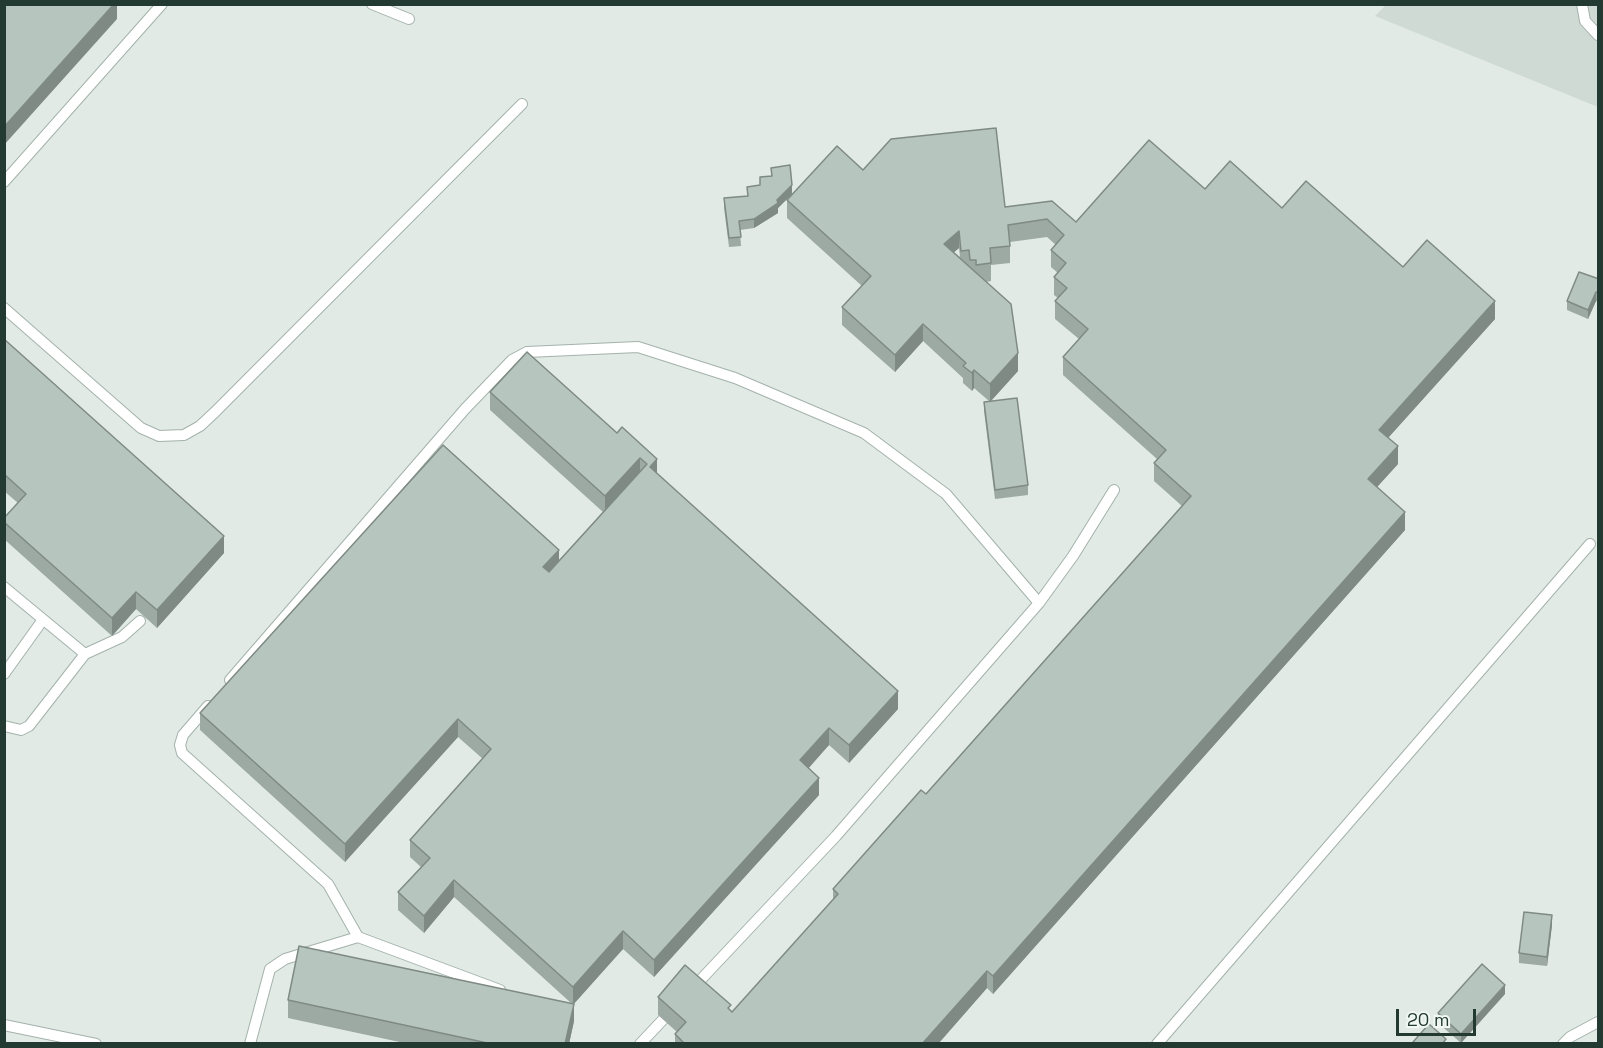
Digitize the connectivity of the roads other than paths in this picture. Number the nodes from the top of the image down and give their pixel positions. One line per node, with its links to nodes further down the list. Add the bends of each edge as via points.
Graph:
1 (162, 4): 7 (lane)
2 (372, 4): 4 (lane)
3 (1582, 4): 5 (lane, via 1585,21)
4 (409, 19)
5 (1599, 35)
6 (522, 104): 8 (lane, via 215,412 184,435 159,436 141,428)
7 (4, 183)
8 (4, 308)
9 (1114, 490): 12 (lane)
10 (1590, 544): 25 (lane)
11 (4, 587): 13 (lane)
12 (1039, 603): 18 (lane, via 946,494 864,433 735,378 638,347 527,352 512,360 450,427 183,735 180,745 188,760 328,884); 24 (lane, via 836,836)
13 (42, 621): 15 (lane); 16 (lane)
14 (140, 621): 15 (lane, via 122,638)
15 (85, 654): 17 (lane, via 29,726 21,730)
16 (4, 674)
17 (4, 726)
18 (358, 937): 19 (lane); 23 (lane, via 285,959 270,969)
19 (513, 995)
20 (1599, 1022): 26 (lane)
21 (4, 1025): 22 (lane)
22 (96, 1044)
23 (250, 1044)
24 (640, 1044)
25 (1157, 1044)
26 (1563, 1044)

